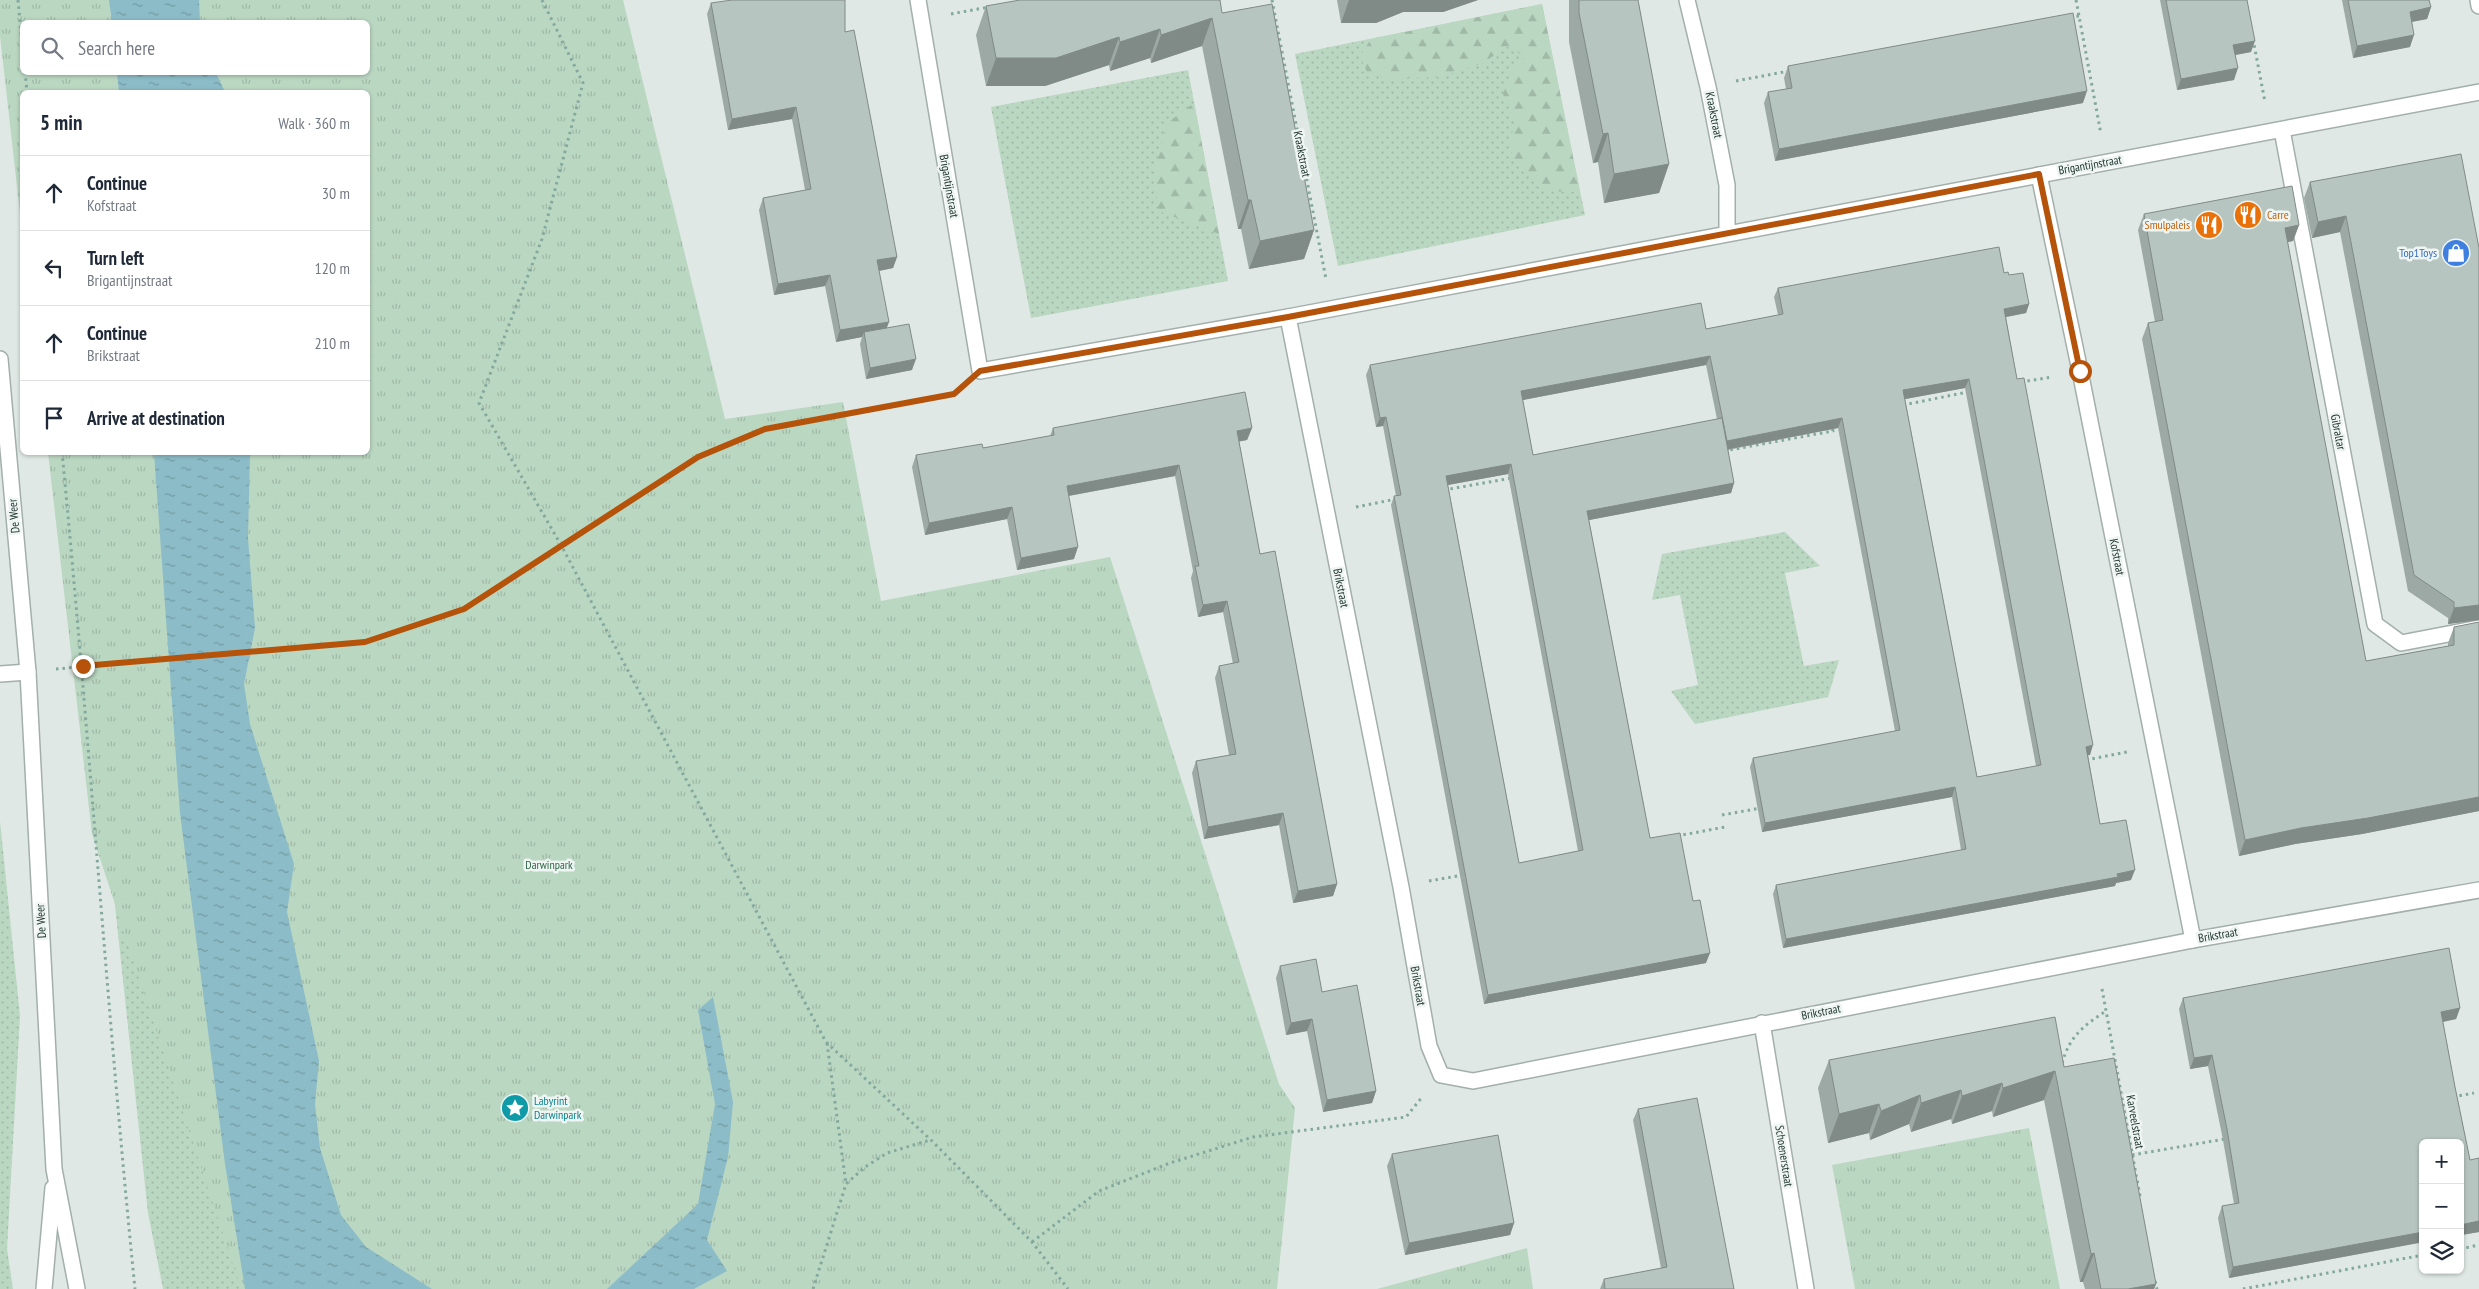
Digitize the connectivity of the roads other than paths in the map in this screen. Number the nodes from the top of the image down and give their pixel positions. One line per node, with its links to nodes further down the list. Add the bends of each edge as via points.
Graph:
1 (918, 0): 9 (street, Brigantijnstraat, via 980,371)
2 (1687, 0): 8 (street, Kraakstraat, via 1727,185)
3 (2478, 0): 4 (street)
4 (2479, 6)
5 (2479, 92): 6 (street, Brigantijnstraat)
6 (2276, 131): 7 (street, Brigantijnstraat); 11 (street, Gibraltar, via 2375,624 2401,643)
7 (2039, 174): 8 (street, Brigantijnstraat); 15 (street, Kofstraat)
8 (1727, 232): 9 (street, Brigantijnstraat)
9 (1288, 317): 16 (street, Brikstraat, via 1401,887 1429,1046 1440,1075 1473,1082)
10 (0, 359): 12 (street, De Weer)
11 (2479, 628)
12 (28, 672): 13 (street); 17 (street, De Weer)
13 (0, 674)
14 (2479, 890): 15 (street, Brikstraat)
15 (2193, 940): 16 (street, Brikstraat)
16 (1762, 1024): 20 (street, Schoenerstraat)
17 (54, 1169): 18 (street, De Weer); 19 (street, De Weer)
18 (44, 1289)
19 (78, 1289)
20 (1806, 1289)

